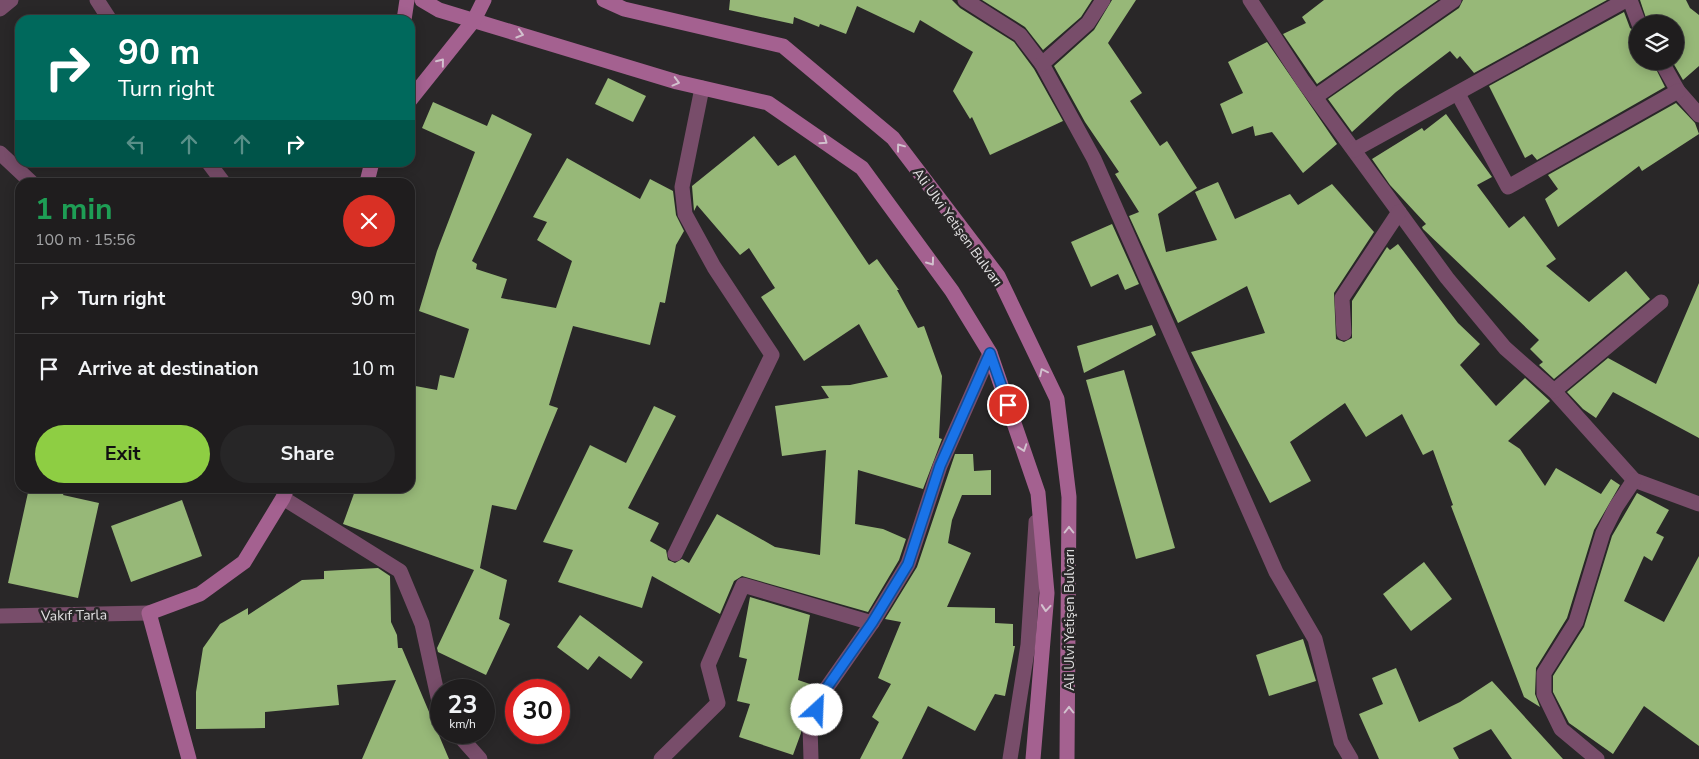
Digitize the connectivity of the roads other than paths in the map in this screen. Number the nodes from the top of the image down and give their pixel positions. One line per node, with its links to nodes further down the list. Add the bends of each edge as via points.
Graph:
1 (11, 0): 12 (street)
2 (97, 0): 13 (street)
3 (407, 0): 14 (main road)
4 (422, 0): 16 (main road, via 439,10)
5 (484, 0): 16 (main road)
6 (604, 0): 51 (main road, Ali Ulvi Yetişen Bulvarı, one-way to 6, via 1069,497 1057,399 998,276 893,138 783,46 624,10)
7 (964, 0): 17 (street, via 1020,35)
8 (1103, 0): 17 (street, via 1088,23)
9 (1250, 0): 23 (street)
10 (1454, 0): 23 (street)
11 (1628, 0): 15 (street); 22 (street)
12 (0, 9)
13 (107, 15)
14 (405, 15)
15 (1635, 15)
16 (474, 20): 19 (main road, one-way to 19); 21 (main road, one-way to 16)
17 (1042, 64): 52 (street, via 1094,159 1276,572 1315,639 1341,742)
18 (1666, 70): 20 (street)
19 (702, 88): 33 (main road, one-way to 33, via 768,103 862,168 952,291); 39 (street, via 682,187 686,214 714,267 772,355)
20 (1678, 91): 22 (street, via 1508,187); 24 (street)
21 (415, 94)
22 (1458, 94): 25 (street)
23 (1315, 97): 25 (street)
24 (1699, 115)
25 (1354, 150): 30 (street)
26 (0, 153): 28 (street)
27 (212, 167): 29 (street)
28 (27, 178)
29 (221, 178)
30 (1399, 212): 32 (street, via 1342,298); 34 (street, via 1447,278 1505,348)
31 (1662, 302): 34 (street)
32 (1344, 333)
33 (990, 353): 37 (main road, one-way to 37); 42 (street, via 940,466 908,564)
34 (1554, 391): 35 (street)
35 (1634, 480): 38 (street); 53 (street, via 1604,532 1576,622 1544,673 1544,694 1561,728)
36 (285, 493): 40 (main road, via 244,562 200,594); 43 (street, via 400,572 422,624)
37 (1038, 493): 49 (street, via 1028,645); 50 (main road, one-way to 50, via 1047,593)
38 (1699, 504)
39 (675, 554)
40 (149, 613): 41 (street, Vakıf Tarla); 45 (main road)
41 (0, 616)
42 (872, 623): 47 (street, via 744,585 708,665 718,703); 48 (street, via 823,693 810,726)
43 (434, 679)
44 (467, 744): 46 (street)
45 (189, 759)
46 (480, 759)
47 (661, 759)
48 (811, 759)
49 (1010, 759)
50 (1033, 759)
51 (1067, 759)
52 (1351, 759)
53 (1597, 759)

